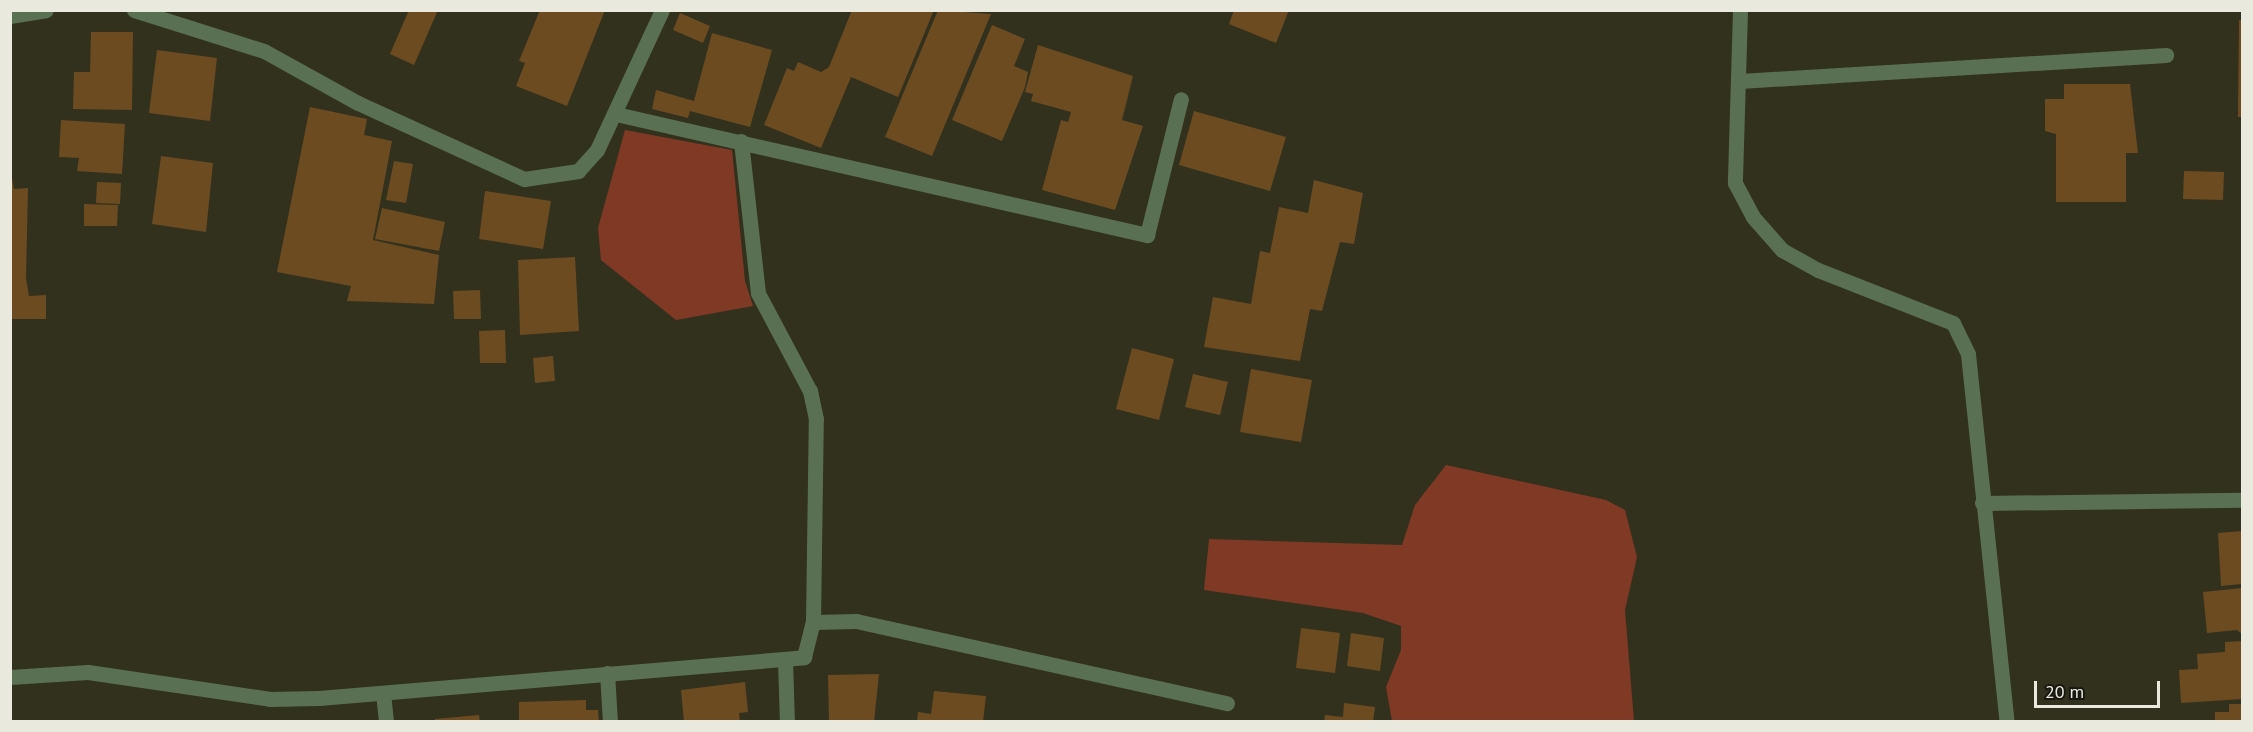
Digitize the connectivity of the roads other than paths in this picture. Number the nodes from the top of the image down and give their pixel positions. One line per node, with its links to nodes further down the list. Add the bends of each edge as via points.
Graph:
1 (46, 10): 5 (street)
2 (134, 10): 9 (street, via 264,51 358,103 524,179 578,171 597,150)
3 (662, 10): 9 (street)
4 (1740, 10): 7 (street)
5 (10, 16)
6 (2166, 55): 7 (street)
7 (1740, 81): 12 (street, via 1735,183 1775,242 1818,270 1953,323 1968,354)
8 (1181, 99): 10 (street, via 1147,235)
9 (616, 114): 10 (street)
10 (741, 141): 13 (street, via 758,293 810,391 816,419)
11 (2242, 500): 12 (street)
12 (1982, 503): 22 (street)
13 (813, 622): 14 (street, via 804,657); 18 (street, via 855,621)
14 (785, 660): 15 (street); 21 (street)
15 (607, 673): 17 (street); 20 (street)
16 (10, 677): 17 (street, via 88,672 270,699)
17 (383, 693): 19 (street)
18 (1227, 703)
19 (386, 722)
20 (610, 722)
21 (787, 722)
22 (2007, 722)

